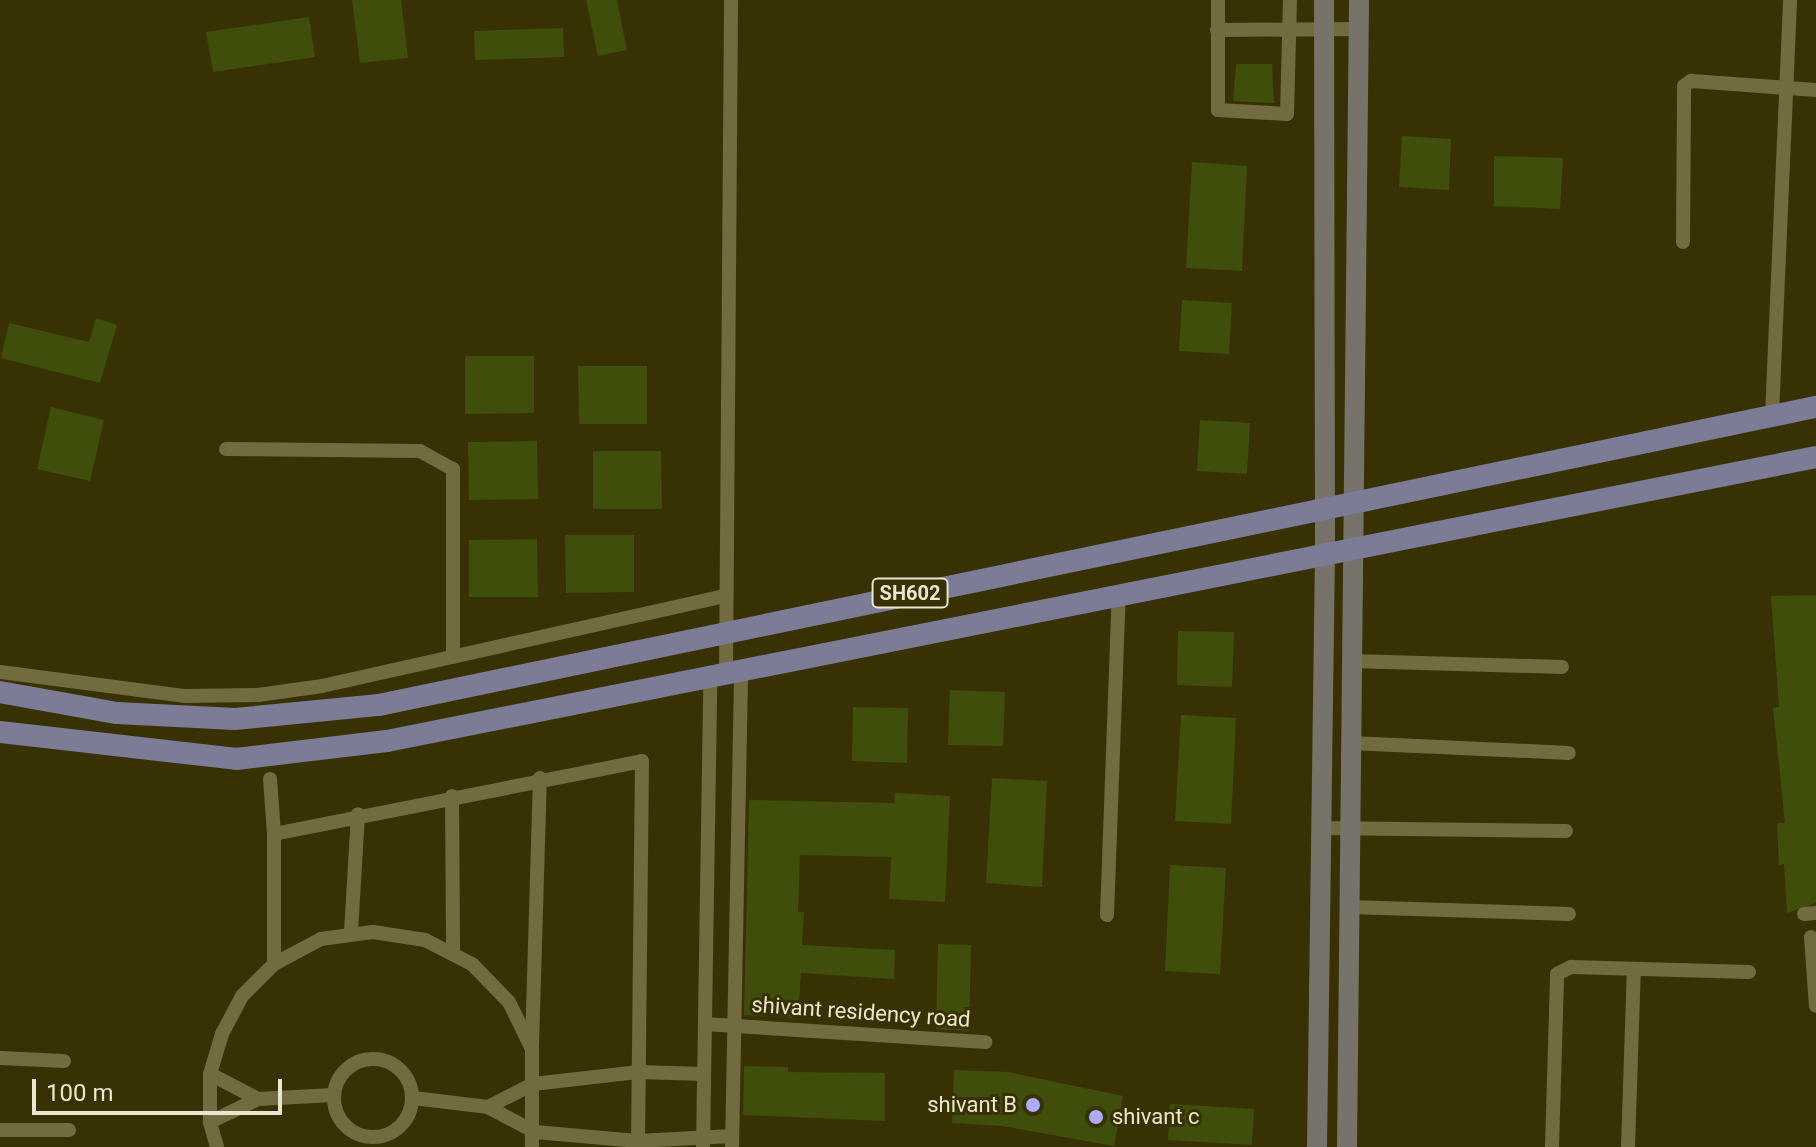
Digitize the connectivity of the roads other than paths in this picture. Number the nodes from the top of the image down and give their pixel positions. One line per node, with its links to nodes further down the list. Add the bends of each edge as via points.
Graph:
1 (731, 0): 23 (street)
2 (1218, 0): 10 (street)
3 (1290, 0): 7 (street)
4 (1324, 0): 8 (street)
5 (1359, 0): 9 (street)
6 (1790, 0): 11 (street)
7 (1291, 27): 8 (street); 10 (street); 10 (street, via 1287,114 1218,110)
8 (1324, 27): 9 (street); 19 (street)
9 (1359, 29): 18 (street)
10 (1217, 30)
11 (1782, 88): 12 (street); 13 (street, via 1691,81 1684,86); 15 (street)
12 (1816, 90)
13 (1683, 242)
14 (1816, 407): 15 (main road, SH602)
15 (1772, 415): 18 (main road, SH602)
16 (226, 449): 25 (street, via 420,451 453,469)
17 (1816, 457): 20 (main road, SH602)
18 (1354, 501): 19 (main road, SH602); 20 (street)
19 (1322, 507): 21 (street); 24 (main road, SH602)
20 (1352, 548): 21 (main road, SH602); 26 (street)
21 (1325, 553): 22 (main road, SH602); 38 (street)
22 (1119, 594): 29 (main road, SH602); 44 (street)
23 (724, 596): 24 (street); 25 (street)
24 (724, 633): 29 (street); 30 (main road, SH602, via 379,705 235,719 117,713)
25 (453, 657): 28 (street, via 322,686 215,698)
26 (1351, 661): 27 (street); 32 (street)
27 (1562, 667)
28 (0, 672)
29 (726, 673): 31 (main road, SH602, via 387,741 236,759); 52 (street); 53 (street)
30 (0, 692)
31 (0, 732)
32 (1351, 743): 33 (street); 39 (street)
33 (1569, 753)
34 (540, 778): 36 (street); 55 (street); 58 (street, via 631,760 642,761 646,770)
35 (270, 779): 41 (street)
36 (452, 796): 37 (street); 47 (street)
37 (358, 814): 41 (street); 45 (street)
38 (1321, 828): 39 (street); 74 (street)
39 (1350, 828): 40 (street); 42 (street)
40 (1566, 831)
41 (274, 834): 48 (street)
42 (1349, 907): 43 (street); 75 (street)
43 (1569, 914)
44 (1107, 915)
45 (351, 932): 47 (street, via 425,940); 48 (street, via 321,939)
46 (1811, 937): 51 (street)
47 (453, 954): 55 (street, via 472,964 509,1002)
48 (274, 964): 59 (street, via 242,996 222,1034)
49 (1634, 969): 50 (street); 76 (street, via 1571,967 1557,974); 77 (street)
50 (1749, 972)
51 (1816, 1006)
52 (705, 1024): 53 (street, shivant residency road); 60 (street)
53 (734, 1026): 54 (street, shivant residency road); 70 (street)
54 (985, 1042)
55 (532, 1049): 61 (street)
56 (0, 1058): 57 (street)
57 (64, 1061)
58 (639, 1072): 60 (street); 61 (street); 71 (street)
59 (210, 1074): 64 (street); 66 (street)
60 (704, 1074): 72 (street)
61 (533, 1084): 65 (street); 69 (street)
62 (333, 1095): 63 (street, via 344,1071 367,1058 394,1064 411,1085); 63 (street, via 334,1108 348,1129 371,1137 404,1122); 64 (street)
63 (413, 1098): 65 (street)
64 (258, 1099): 66 (street)
65 (488, 1107): 69 (street)
66 (210, 1122): 73 (street)
67 (0, 1130): 68 (street)
68 (69, 1130)
69 (533, 1139): 71 (street)
70 (732, 1141): 72 (street)
71 (638, 1144): 72 (street)
72 (703, 1144)
73 (217, 1147)
74 (1317, 1147)
75 (1347, 1147)
76 (1552, 1147)
77 (1628, 1147)

